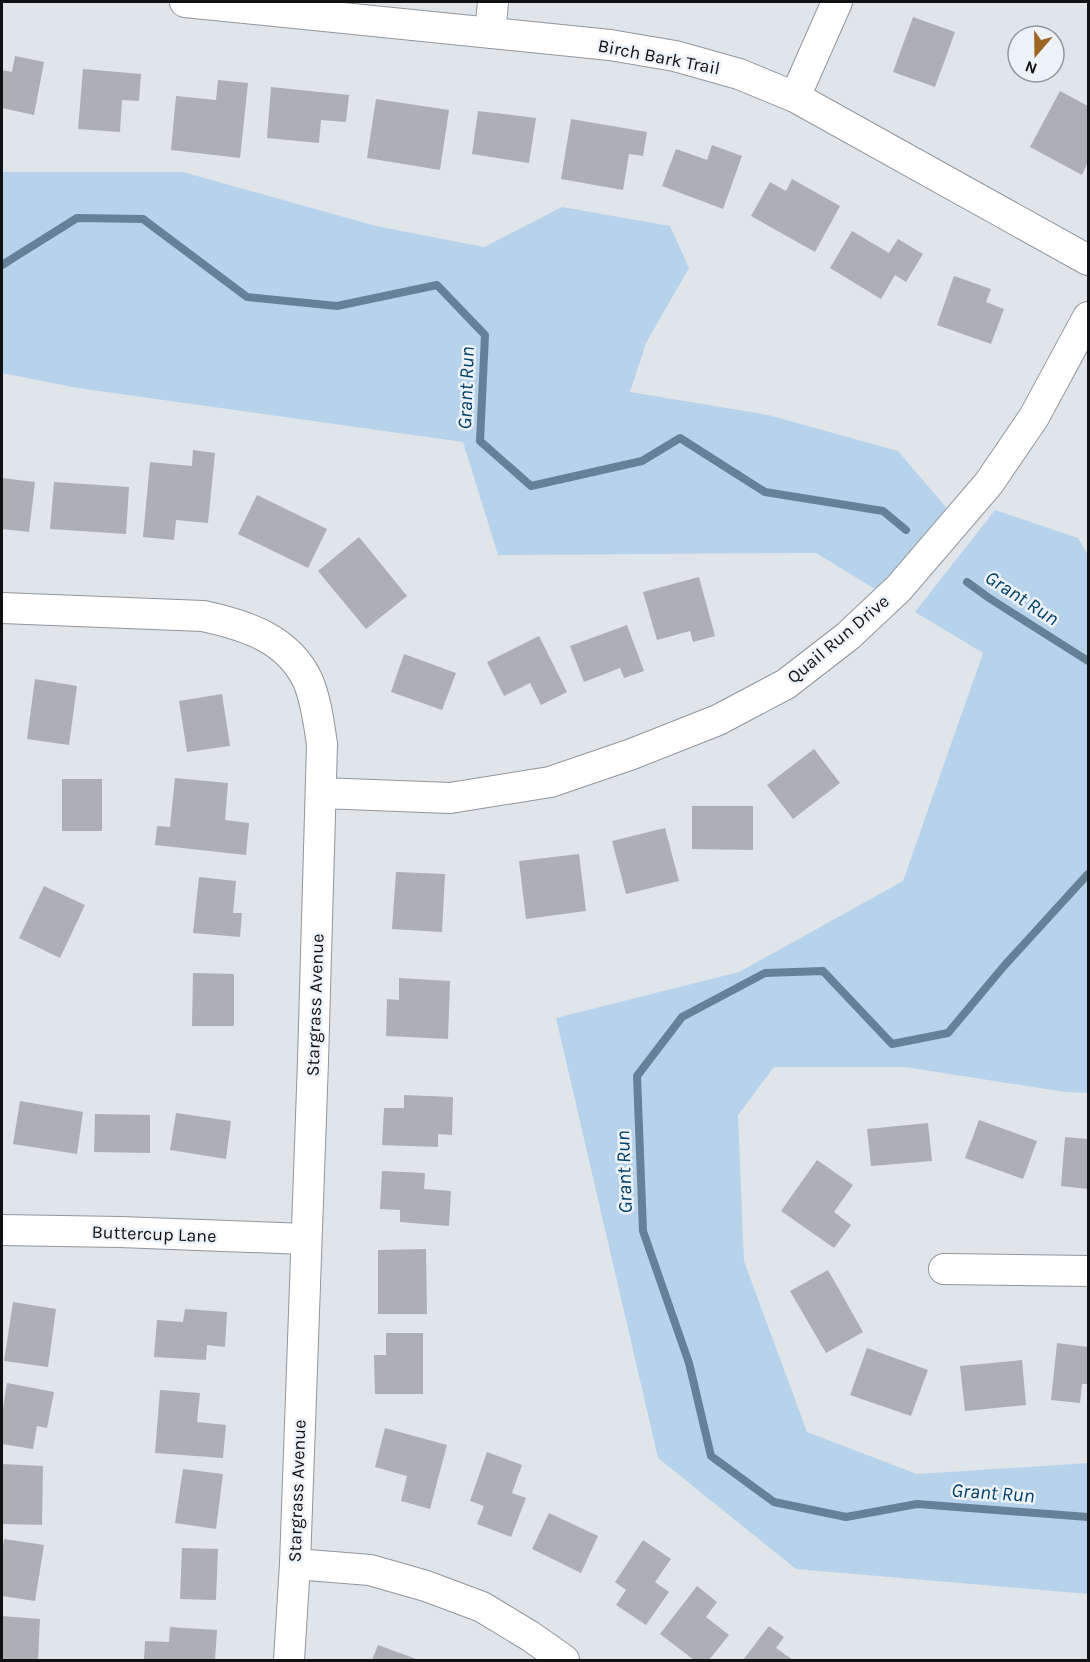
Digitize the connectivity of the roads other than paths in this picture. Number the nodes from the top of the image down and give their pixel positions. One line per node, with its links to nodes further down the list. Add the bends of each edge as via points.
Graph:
1 (185, 2): 4 (street, Birch Bark Trail)
2 (493, 2): 4 (street)
3 (837, 2): 5 (street)
4 (490, 33): 5 (street, Birch Bark Trail, via 675,56 740,74)
5 (795, 97): 6 (street, Birch Bark Trail)
6 (1089, 260)
7 (1089, 317): 9 (street, Quail Run Drive, via 1034,417 989,483 900,588 848,636 786,684 718,720 550,782 450,798)
8 (2, 608): 9 (street, Stargrass Avenue, via 203,616 264,634 291,655 308,681 322,744)
9 (321, 793): 11 (street, Stargrass Avenue)
10 (2, 1230): 11 (street, Buttercup Lane)
11 (306, 1239): 14 (street, Stargrass Avenue)
12 (944, 1269): 13 (street)
13 (1089, 1271)
14 (295, 1564): 15 (street, Stargrass Avenue); 16 (street, via 370,1570 426,1586 482,1607)
15 (289, 1660)
16 (564, 1660)

